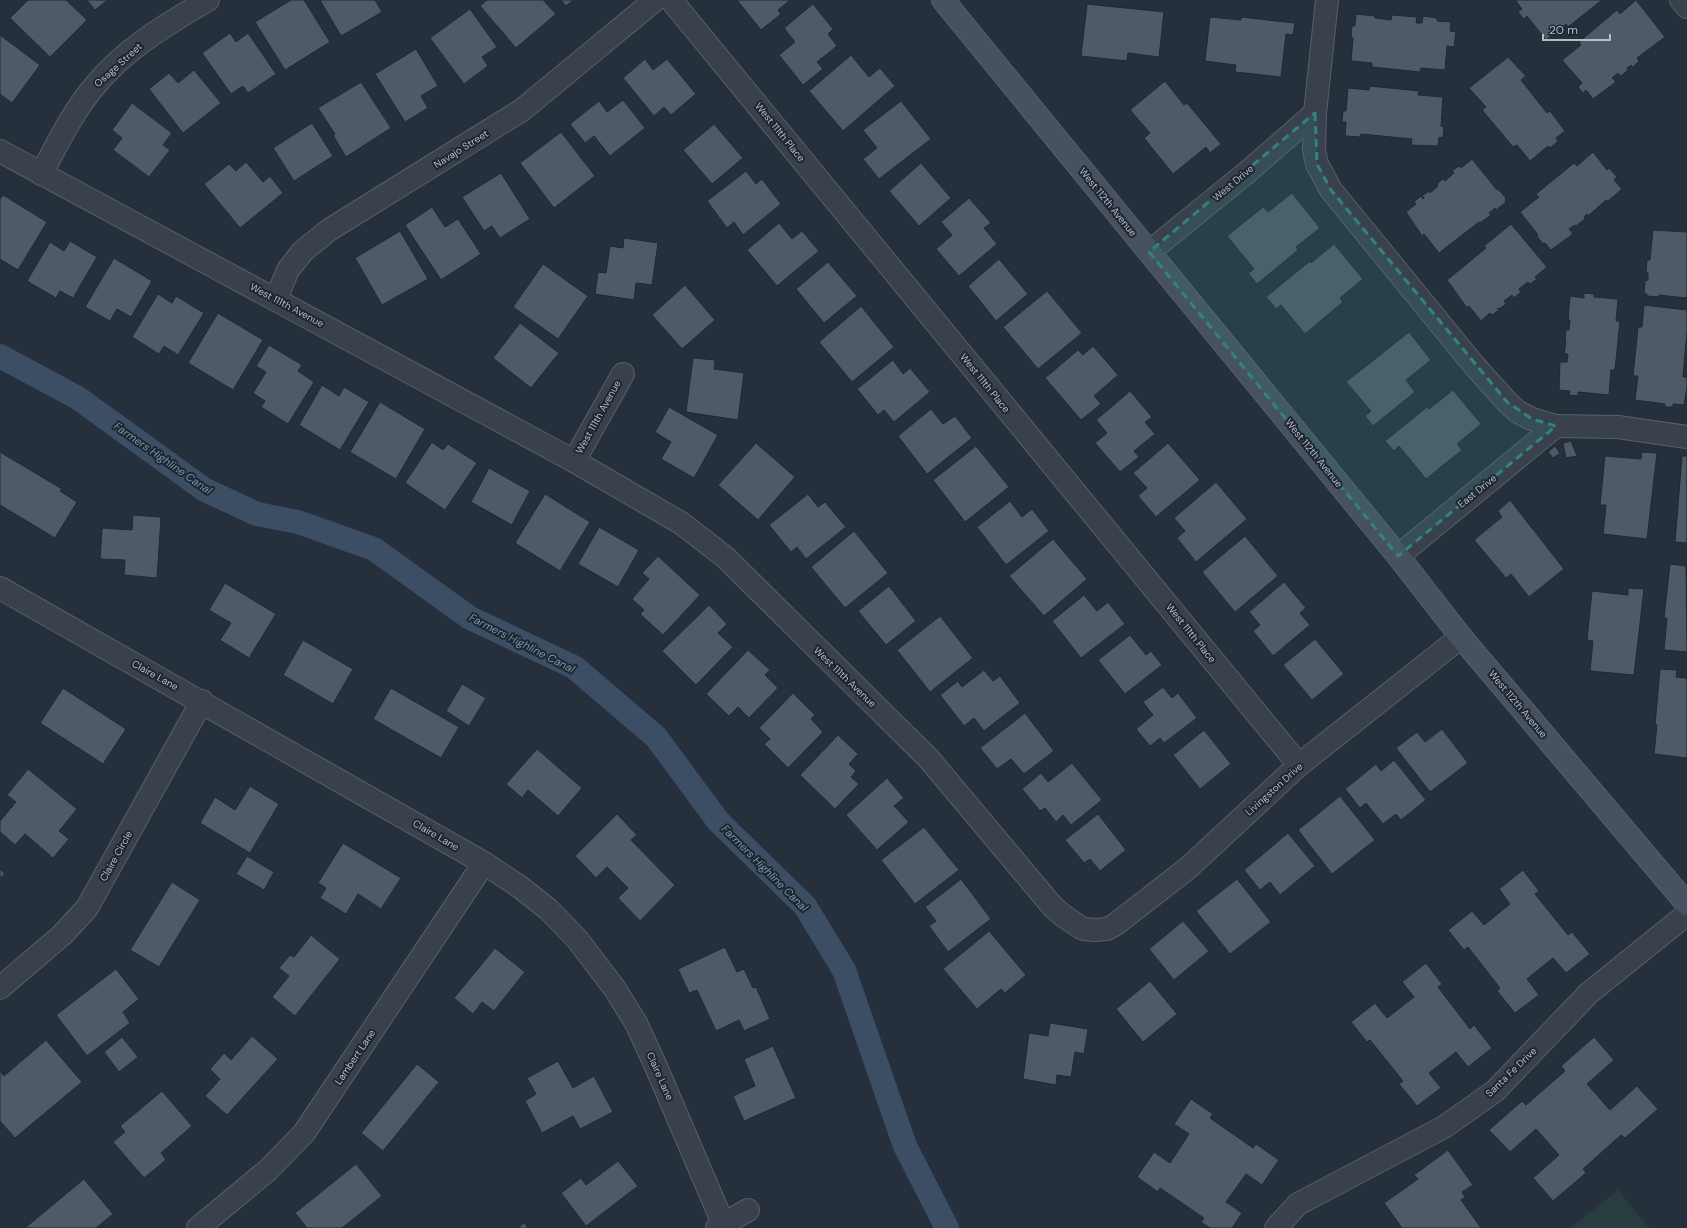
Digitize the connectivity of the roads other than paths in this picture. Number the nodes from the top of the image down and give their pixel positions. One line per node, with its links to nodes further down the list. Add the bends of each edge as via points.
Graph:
1 (208, 0): 10 (street, Osage Street, via 168,23 107,72 80,105)
2 (655, 0): 12 (street, Navajo Street, via 522,110 324,234 303,251 288,270)
3 (671, 0): 21 (street, West 111th Place)
4 (943, 0): 11 (main road, West 112th Avenue)
5 (1327, 0): 8 (street)
6 (1682, 0): 7 (street)
7 (1687, 7)
8 (1315, 113): 11 (street, West Drive); 14 (street, via 1314,150 1317,164 1331,190 1507,402 1525,416)
9 (0, 151): 10 (street, West 111th Avenue)
10 (41, 174): 12 (street, West 111th Avenue)
11 (1149, 252): 17 (main road, West 112th Avenue)
12 (276, 299): 16 (street, West 111th Avenue)
13 (623, 374): 16 (street, West 111th Avenue)
14 (1556, 426): 15 (street, via 1618,427); 17 (street, East Drive)
15 (1687, 437)
16 (574, 461): 25 (street, West 111th Avenue, via 681,523 725,557 929,759 1053,908)
17 (1398, 556): 19 (main road, West 112th Avenue)
18 (0, 588): 20 (street, Claire Lane)
19 (1461, 636): 21 (street, Livingston Drive); 23 (main road, West 112th Avenue)
20 (202, 701): 22 (street, Claire Lane); 26 (street, Claire Circle, via 87,908 62,935)
21 (1299, 765): 25 (street, Livingston Drive, via 1188,868 1116,924 1096,930)
22 (484, 863): 28 (street, Claire Lane, via 549,910 577,939 615,989 636,1023 654,1062); 29 (street, Lambert Lane, via 304,1133 268,1170)
23 (1687, 904)
24 (1687, 914): 30 (street, Santa Fe Drive, via 1590,993 1495,1091 1444,1127 1298,1204)
25 (1083, 929)
26 (0, 988)
27 (748, 1210): 28 (street)
28 (722, 1227)
29 (198, 1228)
30 (1276, 1228)

